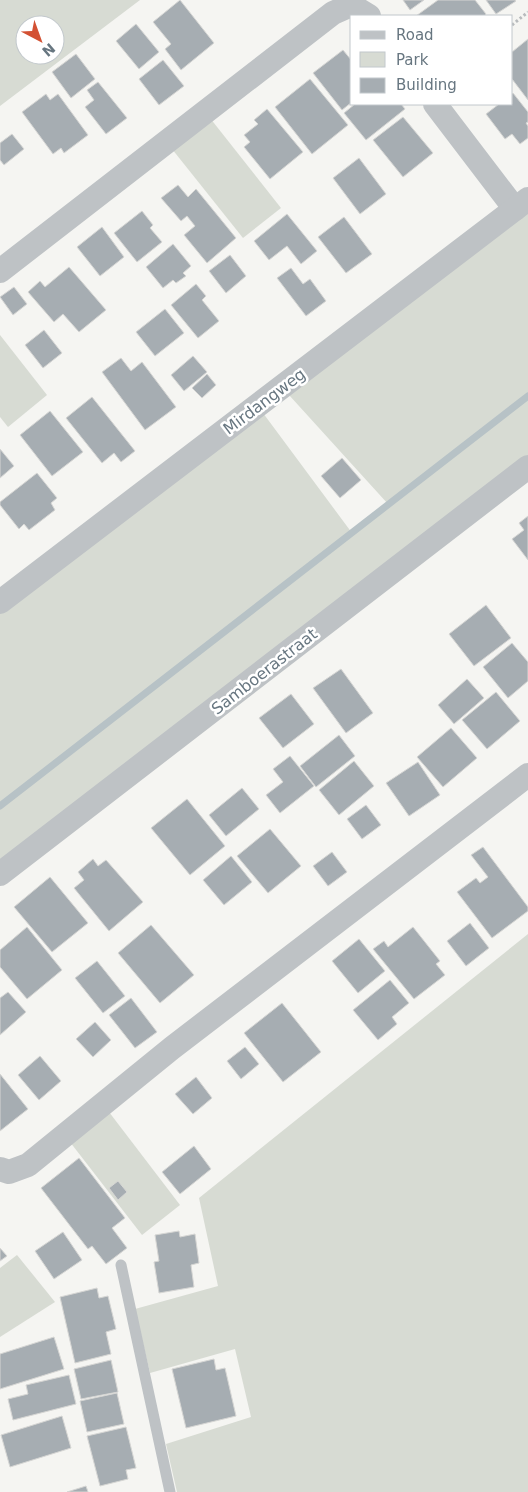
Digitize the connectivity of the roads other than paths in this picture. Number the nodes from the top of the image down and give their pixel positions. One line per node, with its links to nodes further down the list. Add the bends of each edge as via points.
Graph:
1 (367, 15): 4 (street, via 351,5 333,13)
2 (436, 105): 3 (street)
3 (521, 204): 6 (street, Mirdangweg)
4 (0, 271)
5 (528, 467): 8 (street, Samboerastraat)
6 (0, 602)
7 (528, 775): 9 (street, via 172,1048 28,1164 9,1172)
8 (0, 874)
9 (0, 1169)
10 (121, 1265): 11 (lane)
11 (170, 1492)

